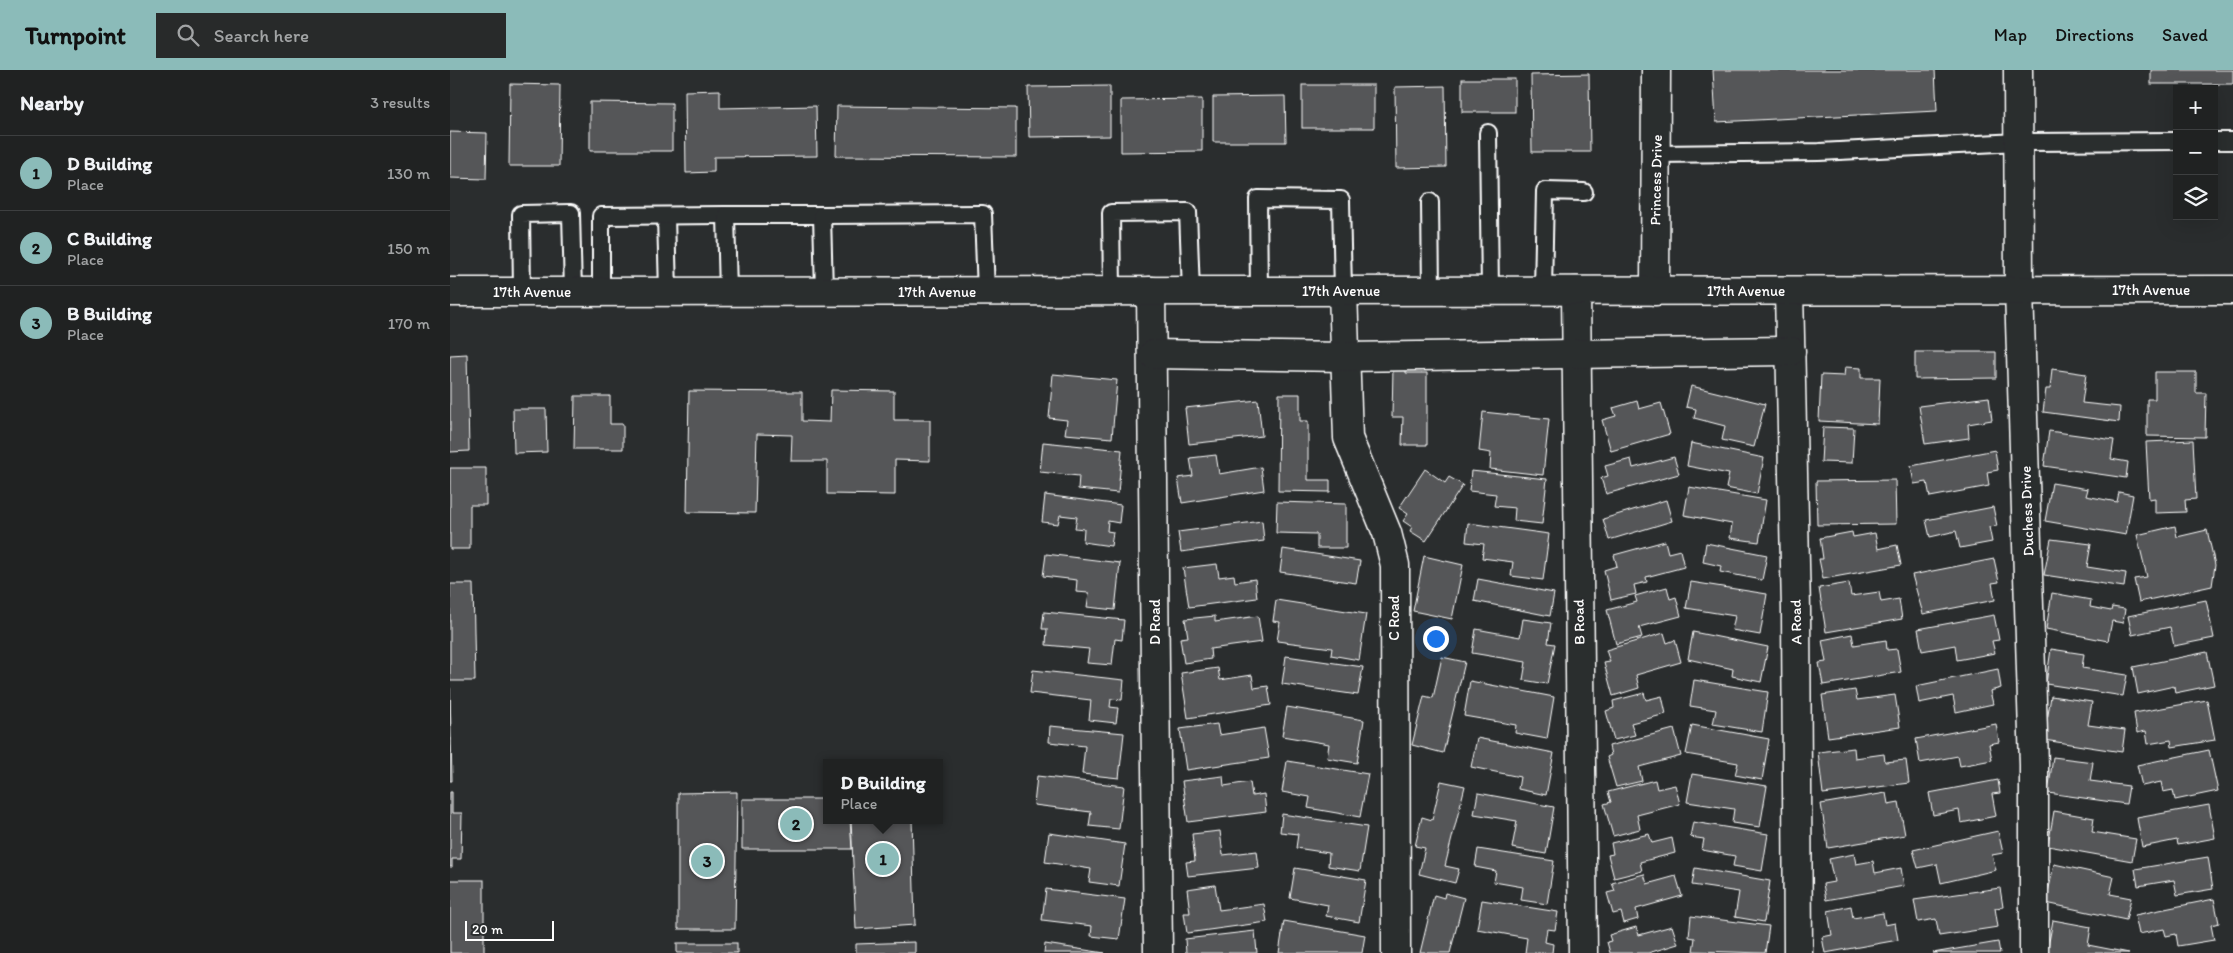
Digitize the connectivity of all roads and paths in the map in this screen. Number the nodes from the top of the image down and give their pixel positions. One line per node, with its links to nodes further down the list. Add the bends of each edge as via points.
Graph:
1 (1656, 70): 8 (street, Princess Drive)
2 (2018, 70): 7 (street, Duchess Drive)
3 (1488, 132): 22 (lane)
4 (2173, 141): 7 (lane)
5 (2218, 141): 6 (lane)
6 (2233, 141)
7 (2018, 142): 8 (lane, via 1818,152); 14 (street, Duchess Drive)
8 (1656, 154): 25 (street, Princess Drive)
9 (1584, 192): 23 (lane, via 1545,192)
10 (1430, 202): 21 (lane)
11 (822, 214): 12 (lane); 33 (lane); 34 (lane, via 983,214)
12 (726, 215): 13 (lane); 32 (lane)
13 (666, 216): 30 (lane, via 601,216); 31 (lane)
14 (2019, 290): 15 (street, 17th Avenue); 26 (street, 17th Avenue); 43 (street, Duchess Drive, via 2034,765)
15 (2233, 290)
16 (1112, 291): 17 (street, 17th Avenue); 18 (lane, via 1111,213 1188,212); 34 (street, 17th Avenue)
17 (1151, 291): 18 (street, 17th Avenue); 37 (street, D Road)
18 (1191, 291): 19 (street, 17th Avenue)
19 (1260, 291): 20 (street, 17th Avenue); 20 (lane, via 1258,199 1341,200)
20 (1343, 291): 21 (street, 17th Avenue); 38 (street, C Road)
21 (1431, 291): 22 (street, 17th Avenue)
22 (1490, 291): 23 (street, 17th Avenue)
23 (1543, 291): 24 (street, 17th Avenue)
24 (1576, 291): 25 (street, 17th Avenue); 36 (street, B Road)
25 (1656, 291): 26 (street, 17th Avenue)
26 (1789, 291): 35 (street, A Road)
27 (450, 292): 28 (street, 17th Avenue)
28 (522, 292): 29 (street, 17th Avenue); 29 (lane, via 521,214 571,213)
29 (573, 292): 30 (street, 17th Avenue)
30 (601, 292): 31 (street, 17th Avenue)
31 (668, 292): 32 (street, 17th Avenue)
32 (728, 292): 33 (street, 17th Avenue)
33 (824, 292): 34 (street, 17th Avenue)
34 (986, 292)
35 (1791, 350): 36 (street); 42 (street, A Road)
36 (1577, 352): 38 (street); 41 (street, B Road)
37 (1153, 354): 38 (street); 39 (street, D Road)
38 (1344, 357): 40 (street, C Road, via 1348,438 1388,533 1395,564)
39 (1158, 953)
40 (1396, 953)
41 (1583, 953)
42 (1798, 953)
43 (2034, 953)

